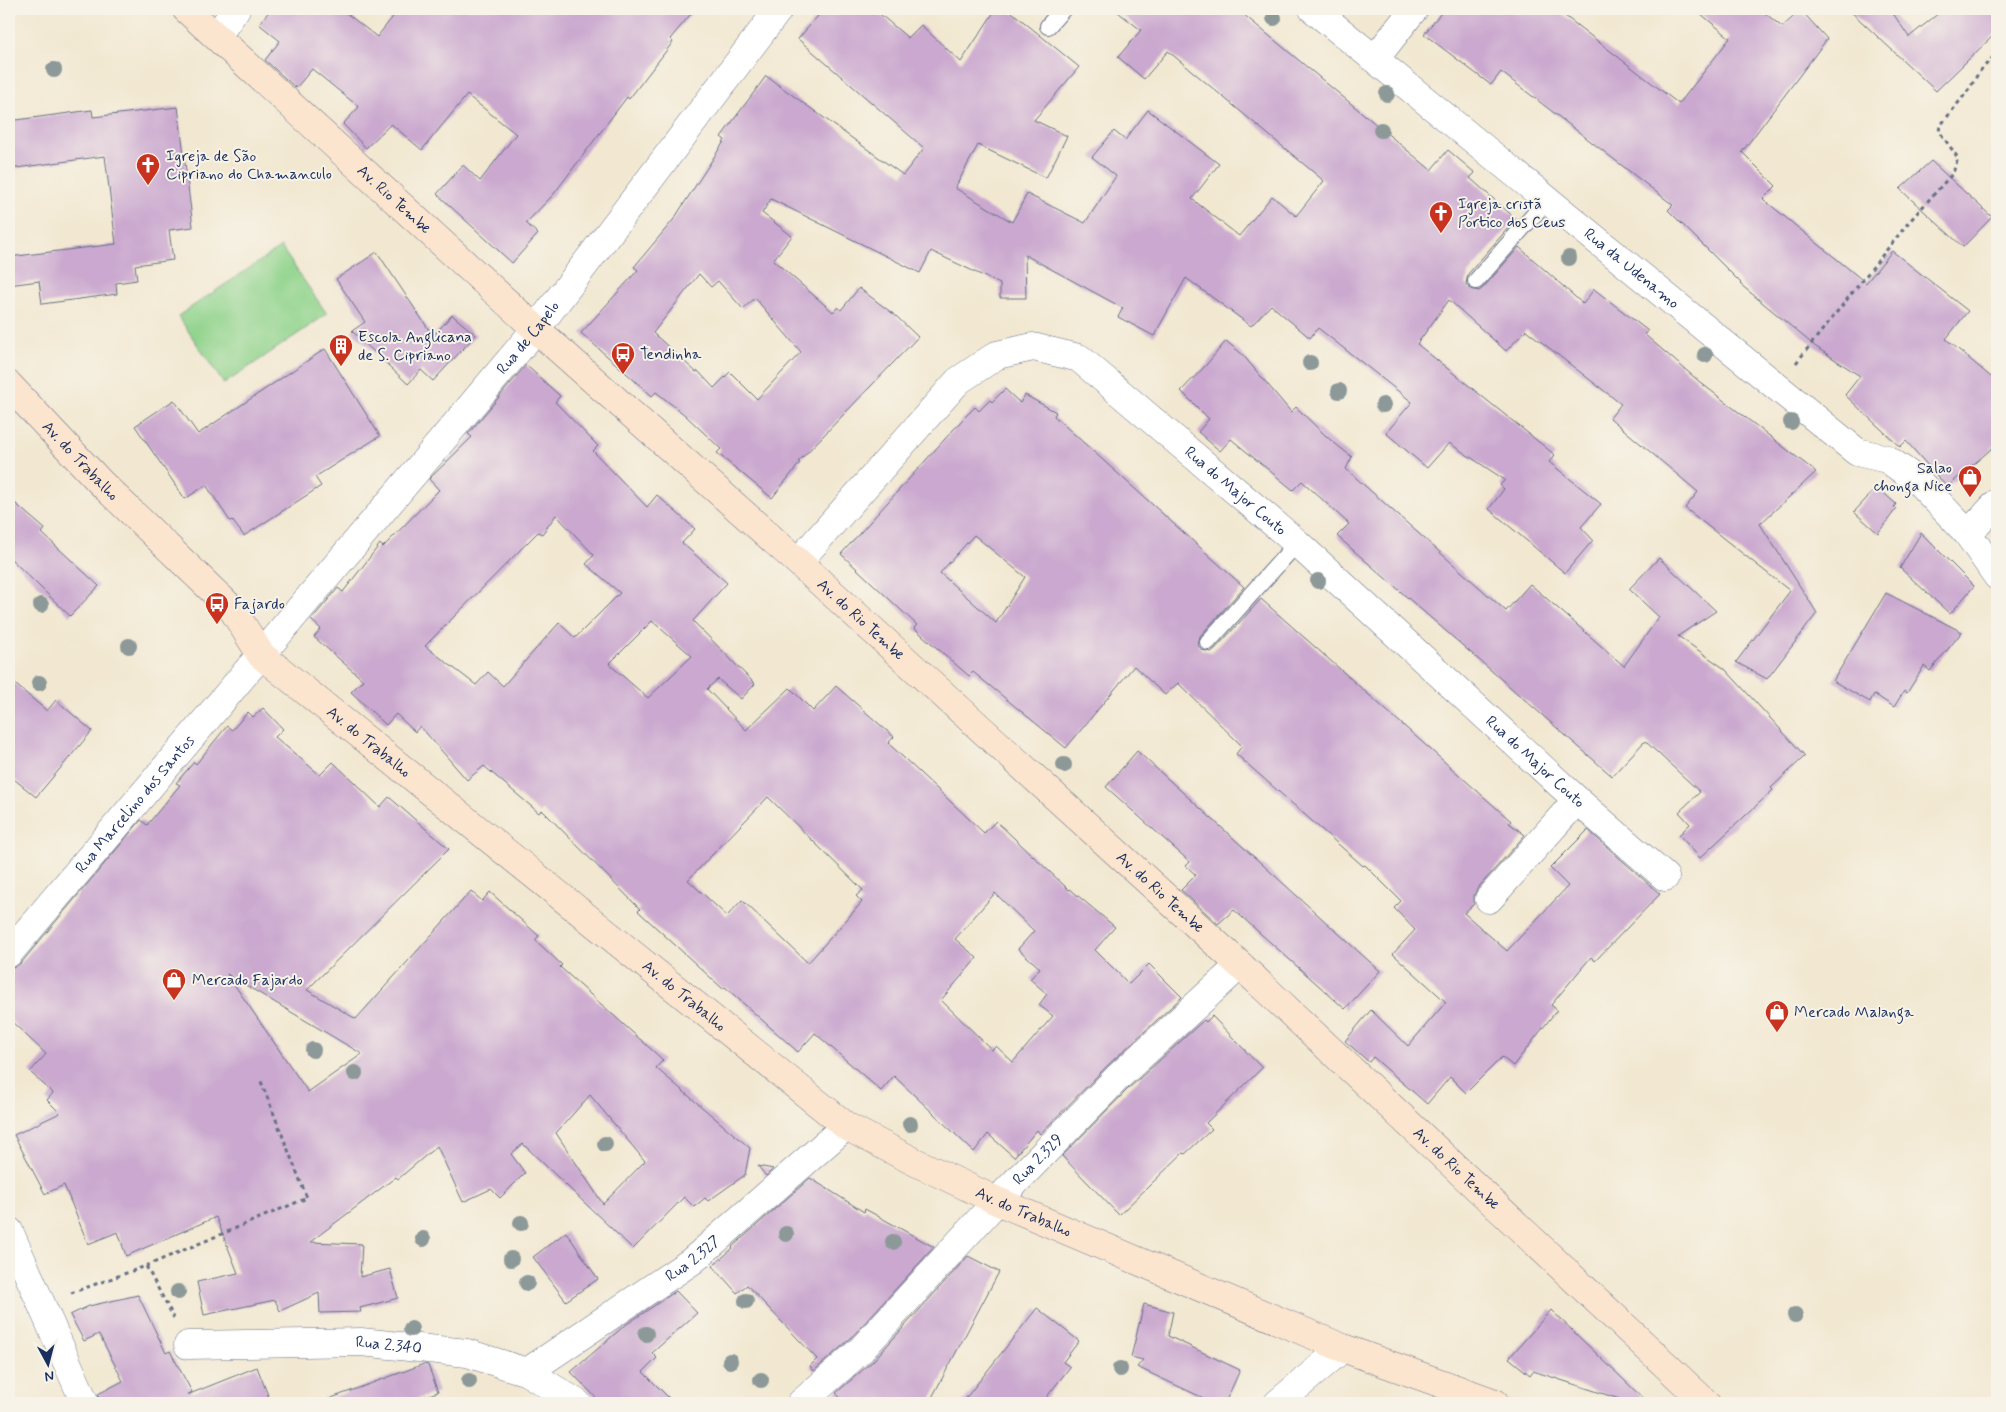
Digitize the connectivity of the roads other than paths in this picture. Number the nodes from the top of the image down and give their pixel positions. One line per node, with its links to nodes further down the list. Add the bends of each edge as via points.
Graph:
1 (186, 9): 8 (main road, Av. Rio Tembe)
2 (236, 9): 8 (street)
3 (779, 9): 12 (street, Rua de Capelo)
4 (1063, 9): 7 (lane)
5 (1313, 9): 9 (street, Rua da Udenamo)
6 (1414, 9): 9 (street)
7 (1048, 26)
8 (216, 36): 12 (main road, Av. Rio Tembe)
9 (1375, 59): 10 (street, Rua da Udenamo)
10 (1547, 200): 11 (lane); 16 (street, Rua da Udenamo, via 1857,452 1887,459 1917,480)
11 (1476, 281)
12 (536, 329): 14 (main road, Av. Rio Tembe); 21 (street, Rua de Capelo)
13 (9, 385): 21 (main road, Av. do Trabalho, via 100,482 233,610)
14 (605, 390): 18 (main road, Av. do Rio Tembe)
15 (1997, 503): 16 (street)
16 (1968, 534): 19 (street)
17 (1297, 543): 18 (street, Rua do Major Couto, via 1078,358 1033,347 997,355 958,381); 20 (lane); 22 (street, Rua do Major Couto)
18 (798, 562): 26 (main road, Av. do Rio Tembe)
19 (1997, 576)
20 (1208, 642)
21 (261, 655): 25 (street, Rua Marcelino dos Santos); 27 (main road, Av. do Trabalho)
22 (1577, 800): 23 (street, Rua do Major Couto); 24 (street)
23 (1665, 877)
24 (1488, 899)
25 (9, 953)
26 (1240, 965): 28 (street, Rua 2.329, via 1118,1077); 38 (main road, Av. do Rio Tembe)
27 (846, 1126): 28 (main road, Av. do Trabalho); 32 (street, Rua 2.327, via 692,1262)
28 (997, 1201): 31 (main road, Av. do Trabalho); 35 (street, Rua 2.329, via 861,1350)
29 (9, 1231): 33 (street)
30 (188, 1345): 32 (street, Rua 2.340, via 361,1342 467,1353)
31 (1342, 1348): 36 (street); 37 (main road, Av. do Trabalho)
32 (527, 1372): 34 (street, Rua 2.340)
33 (85, 1403)
34 (577, 1403)
35 (800, 1403)
36 (1278, 1403)
37 (1495, 1403)
38 (1706, 1403)

